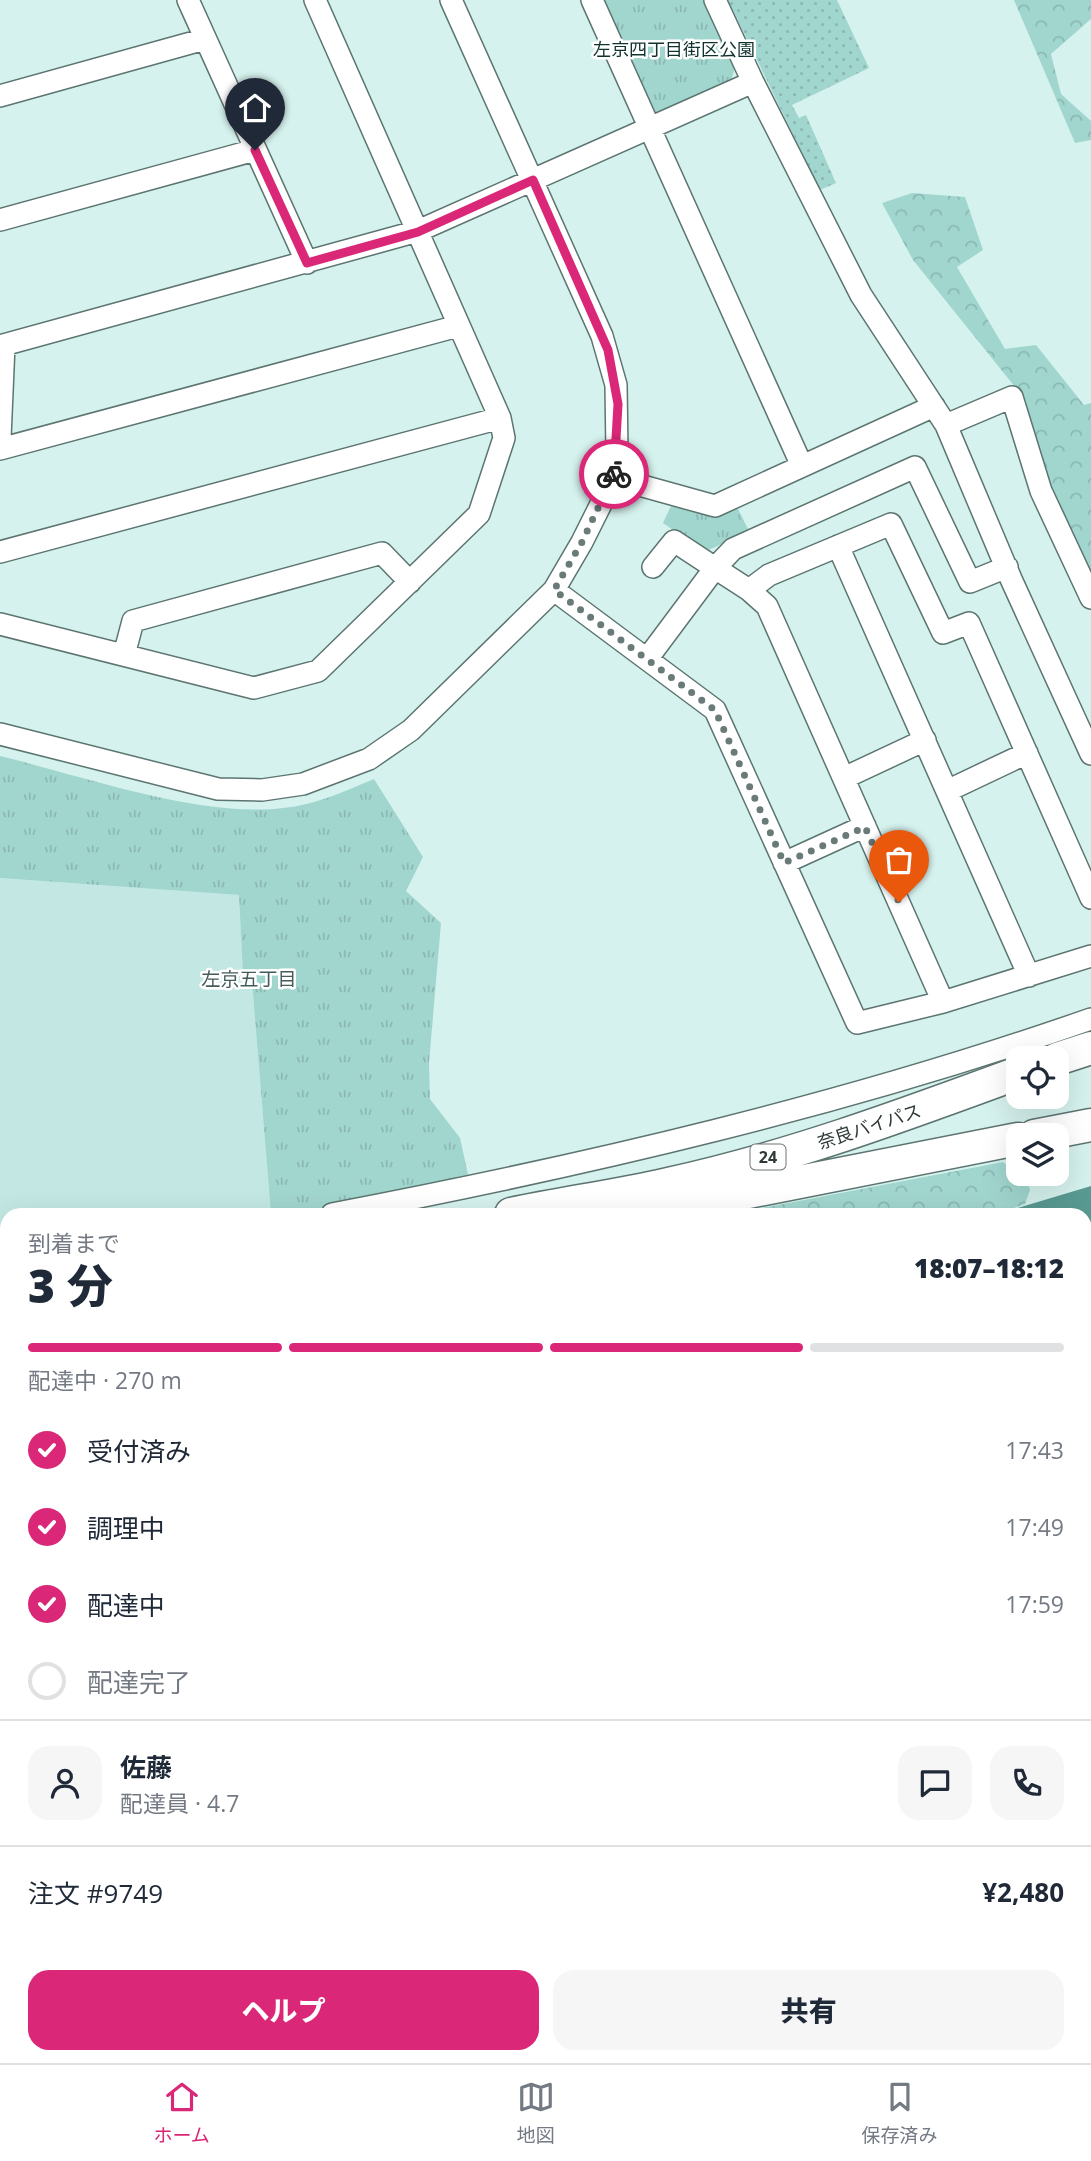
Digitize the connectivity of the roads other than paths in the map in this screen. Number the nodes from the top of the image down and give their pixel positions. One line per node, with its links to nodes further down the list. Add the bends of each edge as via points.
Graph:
1 (188, 0): 6 (street)
2 (315, 0): 13 (street)
3 (451, 0): 11 (street)
4 (592, 0): 9 (street)
5 (715, 0): 7 (street)
6 (205, 39): 8 (street); 10 (street)
7 (753, 82): 9 (street); 17 (street, via 862,295)
8 (0, 96)
9 (649, 127): 11 (street); 22 (street)
10 (255, 150): 12 (street); 14 (street)
11 (533, 180): 13 (street); 23 (street, via 608,350 618,404)
12 (0, 220)
13 (418, 232): 14 (street); 15 (street)
14 (307, 263): 16 (street)
15 (458, 326): 18 (street); 21 (street)
16 (2, 345): 20 (street)
17 (934, 406): 19 (street); 22 (street)
18 (500, 418): 25 (street); 29 (street, via 504,438 479,513)
19 (946, 425): 27 (street); 32 (street, via 1012,397 1041,491)
20 (0, 438)
21 (0, 449)
22 (802, 466): 23 (street, via 715,506)
23 (614, 478): 30 (street)
24 (838, 546): 31 (street, via 769,575); 37 (street); 38 (street, via 891,524 943,634 969,623)
25 (0, 552)
26 (653, 567): 28 (street, via 674,541)
27 (1007, 567): 28 (street, via 970,582 915,467 733,549); 39 (street)
28 (715, 568): 31 (street); 35 (street)
29 (410, 582): 34 (street, via 318,671 254,688); 34 (street, via 382,552 133,621)
30 (554, 590): 35 (street); 36 (street, via 411,730 369,759 303,784 262,790 218,789)
31 (749, 590): 40 (street, via 767,606)
32 (1091, 598)
33 (0, 624): 34 (street)
34 (124, 655)
35 (647, 659): 43 (street, via 715,710)
36 (0, 734)
37 (925, 740): 40 (street); 41 (street)
38 (1027, 753): 41 (street); 44 (street)
39 (1091, 754)
40 (844, 778): 42 (street)
41 (947, 791): 46 (street)
42 (865, 827): 43 (street); 47 (street)
43 (784, 863): 47 (street, via 857,1023)
44 (1091, 898)
45 (1091, 956): 46 (street)
46 (1029, 976): 47 (street)
47 (943, 1002)
48 (1091, 1019): 57 (street, via 841,1097 475,1187)
49 (1091, 1048): 51 (highway)
50 (1091, 1054): 52 (highway)
51 (1069, 1056)
52 (1069, 1059)
53 (1006, 1077): 58 (highway, 奈良バイパス / 24, via 887,1122 774,1156 669,1184)
54 (1091, 1125): 55 (highway)
55 (1069, 1129)
56 (1006, 1141): 59 (highway, 奈良バイパス / 24)
57 (364, 1208)
58 (543, 1208)
59 (667, 1208)

